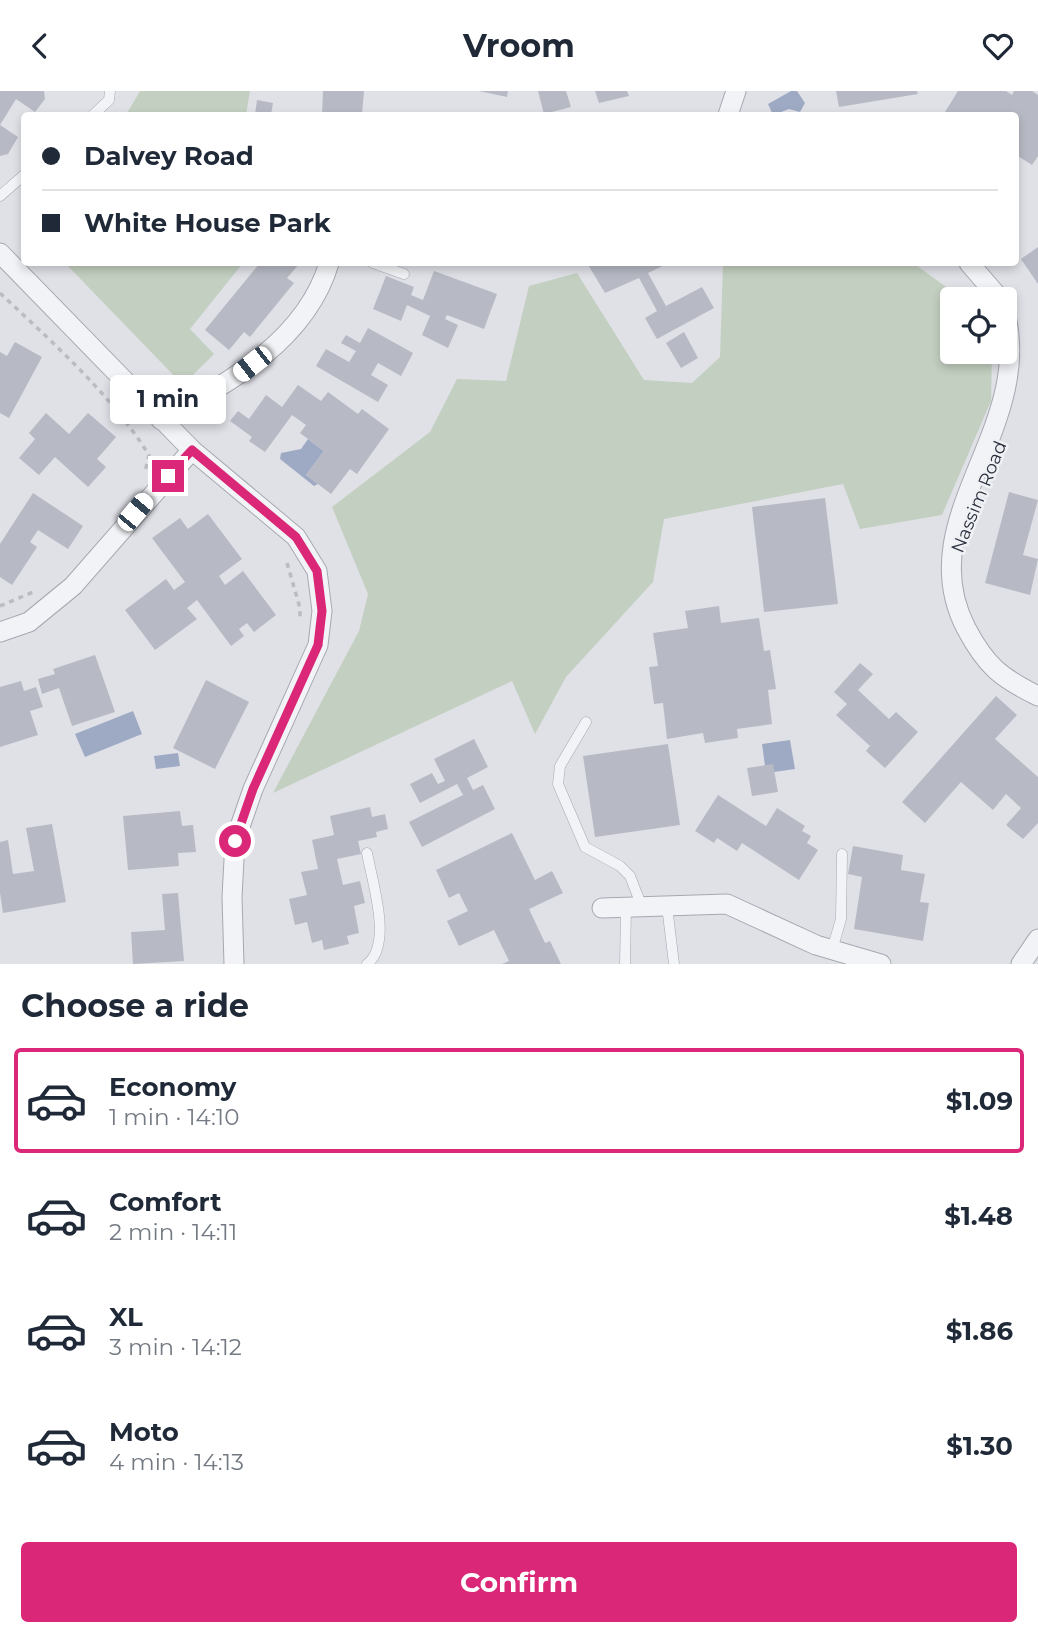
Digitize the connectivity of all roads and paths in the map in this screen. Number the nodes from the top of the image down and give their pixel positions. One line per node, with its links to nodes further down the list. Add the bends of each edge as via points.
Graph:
1 (110, 91): 3 (lane, via 109,100)
2 (736, 91): 4 (street)
3 (96, 112)
4 (730, 112)
5 (21, 178): 6 (lane)
6 (0, 196)
7 (0, 253): 15 (street)
8 (328, 266): 15 (street, via 321,288 295,326 267,352)
9 (381, 266): 11 (lane)
10 (972, 266): 12 (street)
11 (404, 274)
12 (990, 287)
13 (0, 293): 17 (path, via 74,364 134,431 149,455)
14 (1017, 340): 23 (street, Nassim Road, via 1021,367 1016,407 964,526 952,570 953,587 962,620 982,658 998,675)
15 (161, 420): 16 (street)
16 (192, 450): 22 (street, via 73,586 29,622); 32 (street, via 296,537 317,571 322,611 318,645 253,789 235,841)
17 (144, 479)
18 (286, 558): 21 (path)
19 (34, 591): 20 (path)
20 (0, 606)
21 (299, 619)
22 (0, 632)
23 (1038, 696)
24 (586, 722): 28 (lane, via 561,766 558,784 585,847 630,876)
25 (367, 853): 33 (lane, via 381,944)
26 (842, 854): 31 (lane, via 841,919)
27 (667, 906): 28 (street); 31 (street, via 727,904); 35 (lane)
28 (634, 907): 29 (street); 34 (lane)
29 (603, 908)
30 (1038, 939): 37 (street)
31 (832, 950): 36 (street)
32 (234, 964)
33 (367, 964)
34 (625, 964)
35 (674, 964)
36 (881, 964)
37 (1021, 964)

